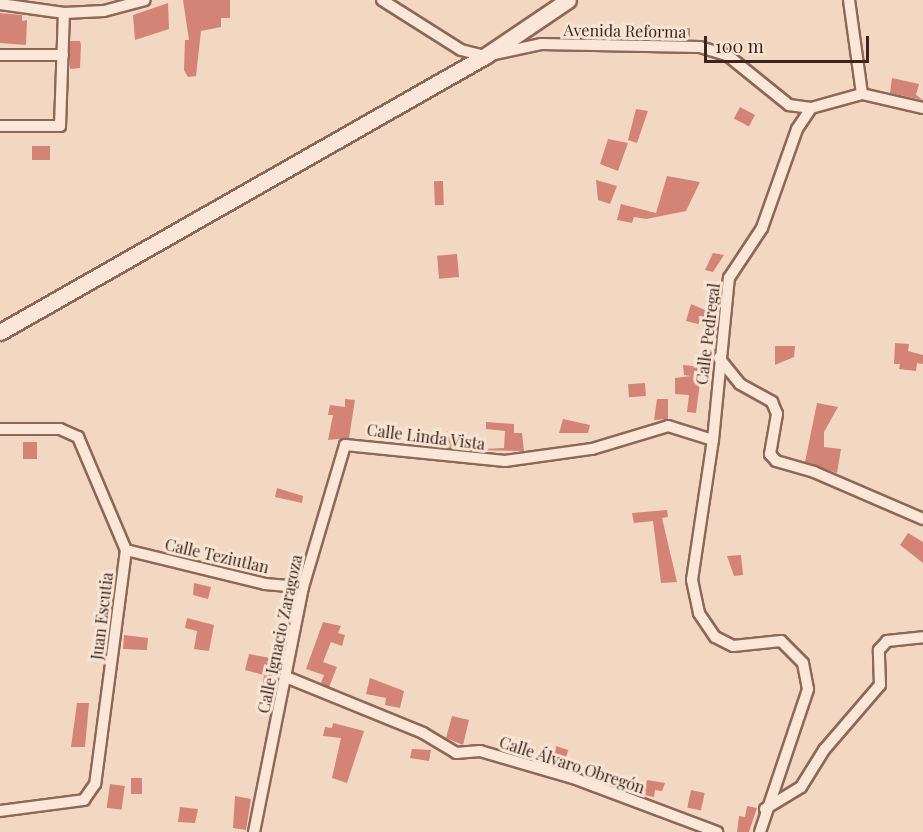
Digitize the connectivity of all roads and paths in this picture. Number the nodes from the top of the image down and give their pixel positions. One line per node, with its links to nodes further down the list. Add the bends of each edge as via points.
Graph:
1 (145, 0): 6 (street, via 104,10)
2 (382, 0): 9 (street, Avenida Reforma, via 461,50)
3 (568, 0): 9 (main road)
4 (849, 0): 10 (street)
5 (0, 4): 6 (street)
6 (64, 13): 8 (street)
7 (0, 56): 8 (street)
8 (63, 56): 13 (street, via 60,126)
9 (485, 56): 11 (street, Avenida Reforma, via 541,44 700,47 728,55 789,105); 14 (main road)
10 (862, 94): 11 (street); 12 (street)
11 (811, 108): 15 (street, Calle Pedregal, via 797,129 762,228 729,278)
12 (923, 108)
13 (0, 126)
14 (0, 332)
15 (718, 358): 17 (street, Calle Pedregal); 19 (street, via 740,384 772,402 777,414 770,454 776,461 814,472)
16 (0, 429): 20 (street, Juan Escutia, via 60,429 78,437)
17 (713, 440): 18 (street, Calle Linda Vista, via 668,426 592,449 505,461); 24 (street, Calle Pedregal, via 692,580 699,613 715,638 733,646 781,641 803,663 808,689)
18 (345, 445): 21 (street, Calle Ignacio Zaragoza)
19 (923, 519)
20 (126, 550): 21 (street, Calle Teziutlan, via 265,584); 25 (street, Juan Escutia, via 95,784 84,800)
21 (303, 587): 23 (street, Calle Ignacio Zaragoza)
22 (923, 637): 24 (street, via 887,641 879,650 880,685 824,750 801,787)
23 (286, 677): 26 (street, Calle Ignacio Zaragoza); 27 (street, Calle Álvaro Obregón, via 423,733 456,753 480,751 576,779)
24 (765, 809): 28 (street)
25 (0, 811)
26 (254, 832)
27 (717, 832)
28 (760, 832)

